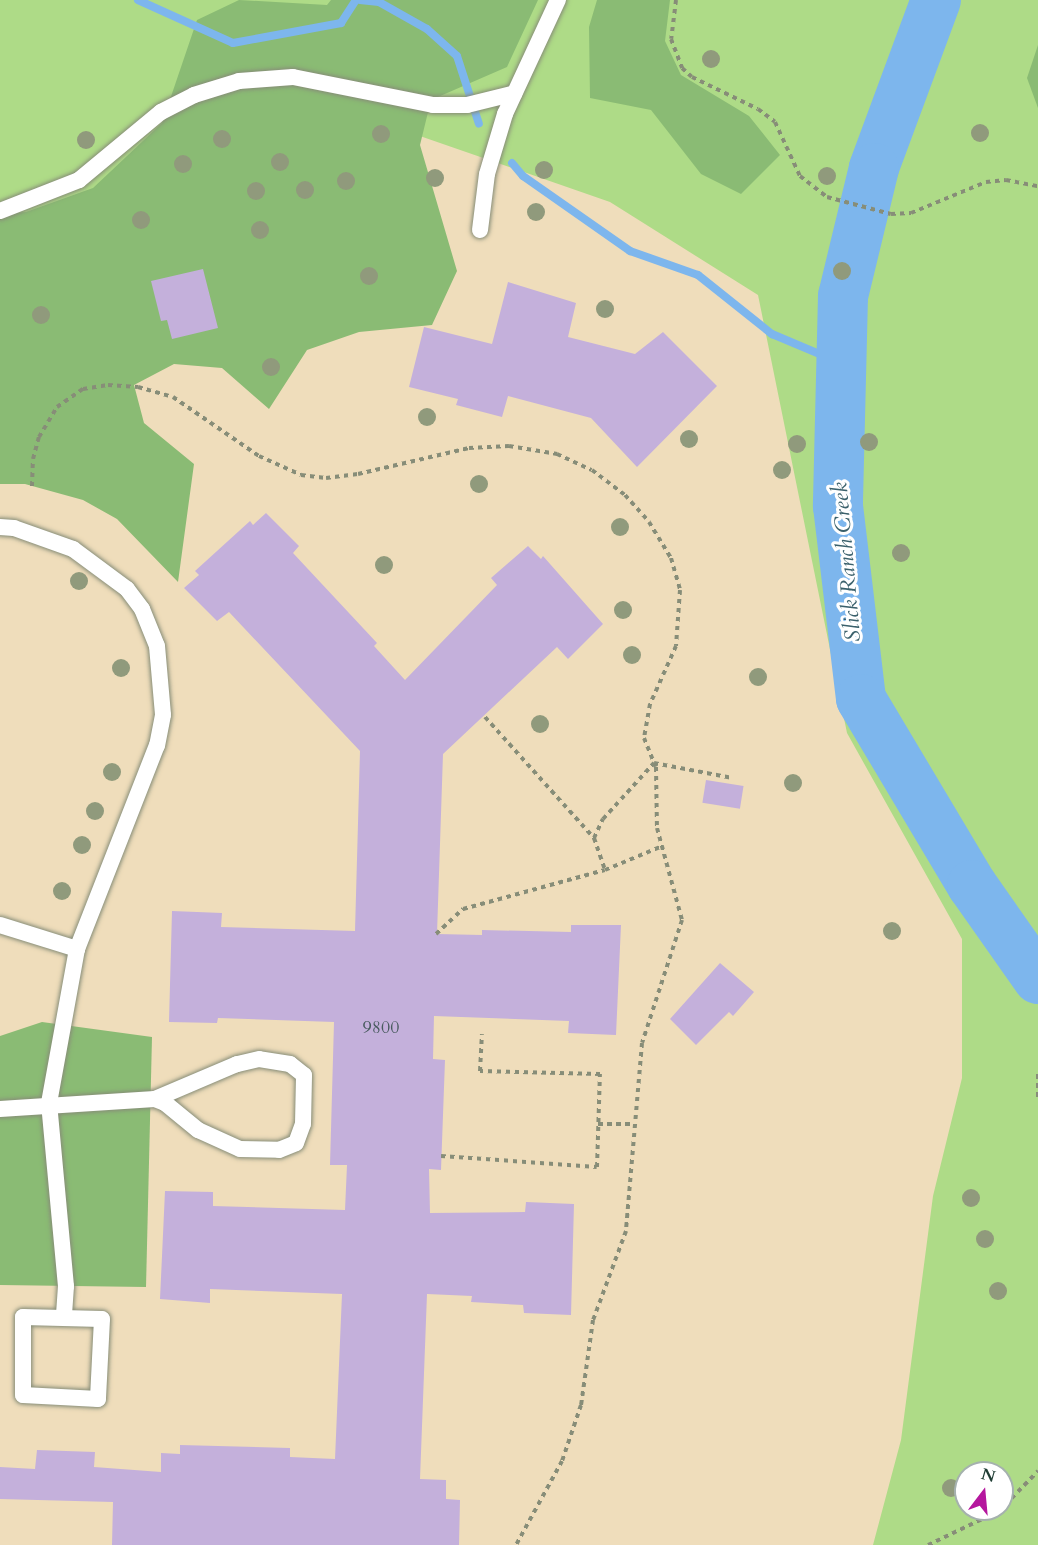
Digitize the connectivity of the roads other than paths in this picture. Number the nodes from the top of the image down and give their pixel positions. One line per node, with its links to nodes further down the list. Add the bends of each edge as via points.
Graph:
1 (558, 0): 2 (lane)
2 (515, 93): 3 (lane, via 467,105 433,105 293,77 239,81 194,95 161,112 79,180); 4 (lane, via 487,174)
3 (0, 211)
4 (480, 230)
5 (0, 527): 7 (lane, via 14,528 73,549 127,589 142,609 157,646 163,705 157,745)
6 (0, 925): 7 (lane)
7 (77, 950): 9 (lane)
8 (155, 1100): 8 (lane, via 165,1103 198,1130 240,1149 279,1150 296,1143 303,1124 304,1075 290,1064 259,1059 237,1064); 9 (lane)
9 (49, 1103): 10 (lane); 11 (lane, via 66,1286)
10 (0, 1109)
11 (64, 1317): 11 (lane, via 23,1317 23,1395 98,1399 102,1319)

